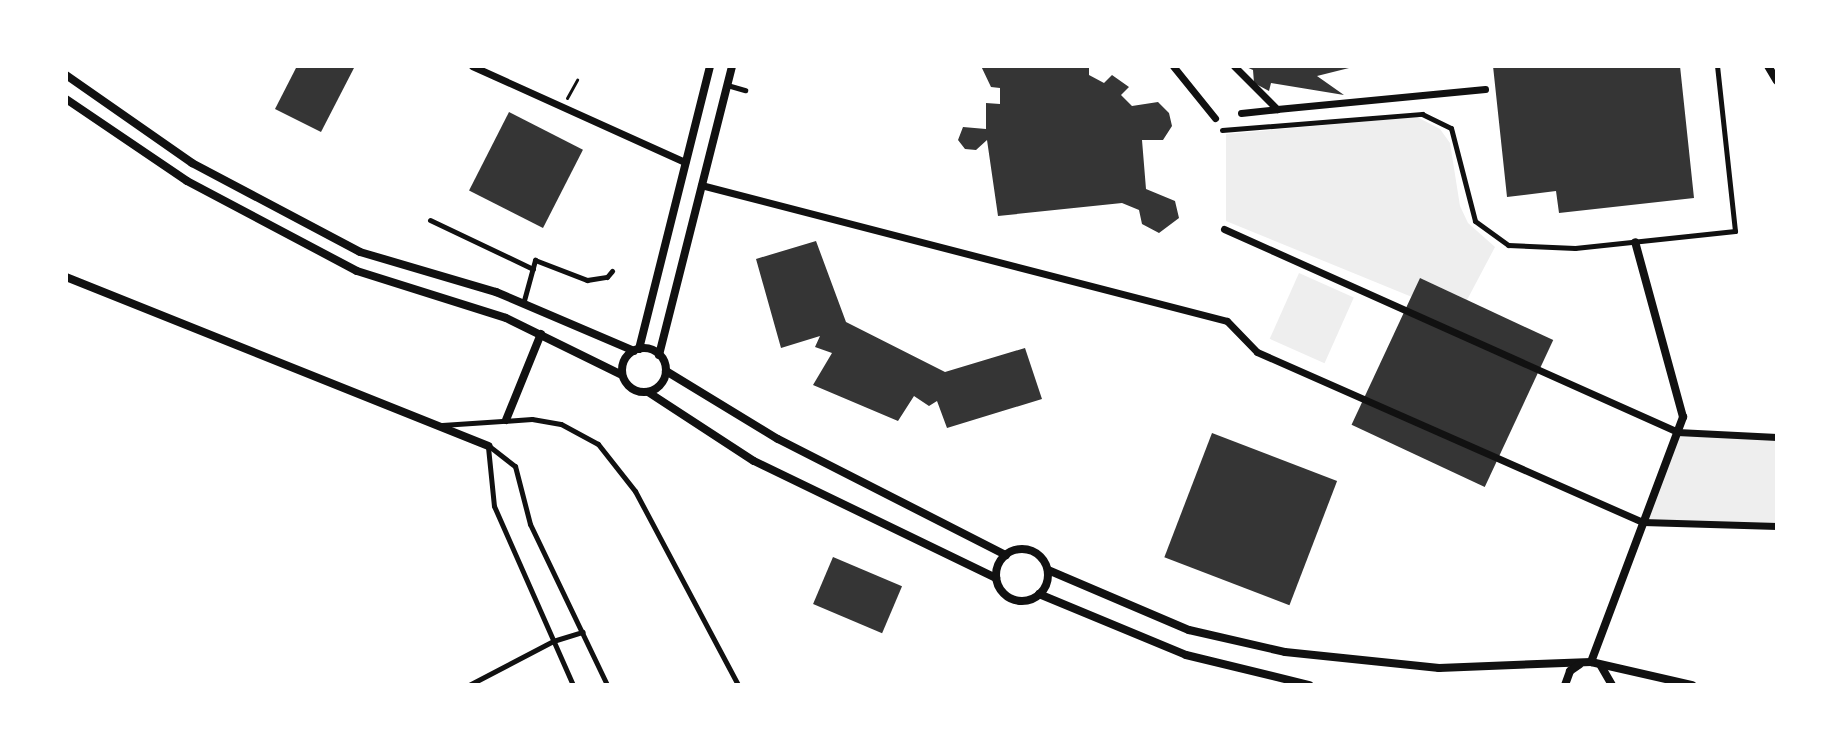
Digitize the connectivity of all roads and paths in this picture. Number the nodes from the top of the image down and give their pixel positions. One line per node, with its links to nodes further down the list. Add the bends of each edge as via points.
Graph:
1 (472, 66): 15 (street)
2 (710, 66): 20 (street)
3 (732, 66): 11 (street)
4 (1173, 66): 18 (street)
5 (1234, 66): 16 (street)
6 (1717, 66): 24 (lane, via 1735,231)
7 (1768, 66): 10 (street)
8 (66, 75): 28 (street, via 192,163 360,252)
9 (577, 80): 15 (path)
10 (1777, 81)
11 (727, 85): 13 (lane); 21 (street)
12 (1485, 89): 16 (street)
13 (745, 90)
14 (66, 99): 29 (street, via 187,181 357,271)
15 (562, 108): 20 (street)
16 (1277, 109): 17 (street)
17 (1241, 113)
18 (1215, 118)
19 (1222, 130): 24 (lane, via 1422,114 1451,128 1475,221 1508,245 1575,248)
20 (685, 162): 30 (street)
21 (701, 185): 31 (street); 40 (street, via 1227,321 1257,352)
22 (430, 220): 25 (lane)
23 (1224, 229): 37 (street)
24 (1635, 242): 37 (street, via 1683,417)
25 (533, 269): 26 (lane, via 535,260 587,280); 28 (lane)
26 (612, 271)
27 (66, 277): 36 (street)
28 (523, 304): 30 (street)
29 (541, 334): 33 (street); 35 (street)
30 (636, 350): 31 (street); 33 (street, via 625,358)
31 (659, 355): 32 (street)
32 (666, 371): 34 (street, via 662,383); 42 (street, via 778,439)
33 (622, 375): 34 (street, via 632,389)
34 (648, 392): 44 (street, via 754,461)
35 (506, 420): 36 (lane); 52 (lane, via 561,424 598,444 635,491)
36 (437, 426): 39 (street)
37 (1677, 432): 38 (street); 40 (street)
38 (1777, 437)
39 (488, 446): 46 (lane, via 515,466 530,524); 47 (lane, via 494,506)
40 (1643, 522): 41 (street); 48 (street)
41 (1777, 526)
42 (1006, 555): 43 (street, via 1031,551); 44 (street)
43 (1048, 570): 45 (street); 48 (street, via 1189,630 1285,652 1439,668)
44 (996, 578): 45 (street, via 1013,599)
45 (1039, 594): 53 (street, via 1186,655)
46 (583, 632): 47 (lane); 51 (lane)
47 (553, 641): 49 (lane); 50 (lane)
48 (1591, 662): 54 (street, via 1570,671); 55 (street, via 1605,669); 56 (street)
49 (469, 685)
50 (573, 685)
51 (607, 685)
52 (738, 685)
53 (1309, 685)
54 (1565, 685)
55 (1612, 685)
56 (1692, 685)

